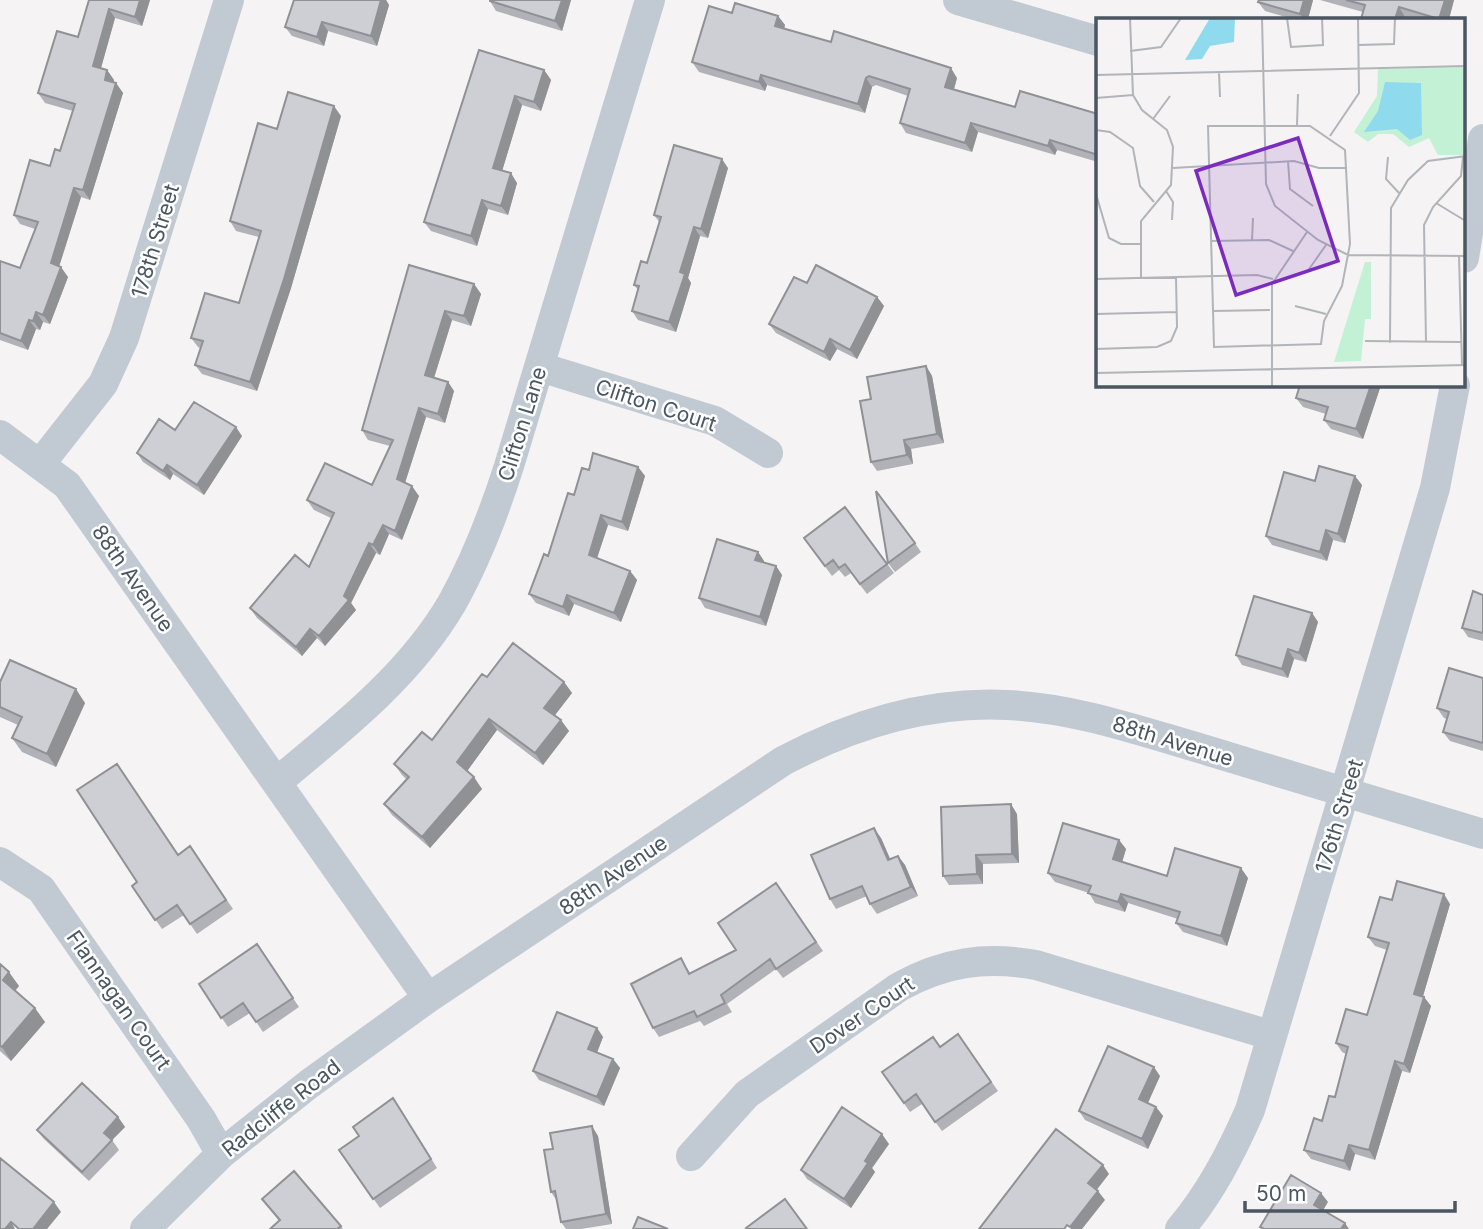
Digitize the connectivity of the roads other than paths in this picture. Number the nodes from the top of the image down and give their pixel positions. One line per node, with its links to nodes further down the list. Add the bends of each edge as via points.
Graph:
1 (229, 0): 11 (street, 178th Street, via 124,338 103,384)
2 (650, 0): 7 (street, Clifton Lane)
3 (958, 0): 4 (street)
4 (1096, 40)
5 (1477, 149): 6 (street)
6 (1466, 241)
7 (540, 367): 10 (street, Clifton Court, via 715,421); 12 (street, Clifton Lane, via 495,511 450,605 362,710)
8 (1455, 387): 13 (street, 176th Street, via 1435,488)
9 (0, 435): 11 (street, 88th Avenue)
10 (768, 453)
11 (41, 463): 12 (street, 88th Avenue, via 67,485)
12 (278, 781): 16 (street, 88th Avenue)
13 (1346, 792): 14 (street, 88th Avenue); 16 (street, 88th Avenue, via 1095,717 1007,705 947,708 879,719 783,761); 17 (street, 176th Street)
14 (1483, 834)
15 (0, 862): 18 (street, Flannagan Court, via 41,889)
16 (428, 998): 18 (street, Radcliffe Road)
17 (1270, 1035): 19 (street, Dover Court, via 1036,965 960,962 899,987 747,1094); 21 (street, 176th Street, via 1250,1110 1233,1150)
18 (221, 1154): 20 (street, Radcliffe Road)
19 (691, 1156)
20 (145, 1229)
21 (1180, 1229)

